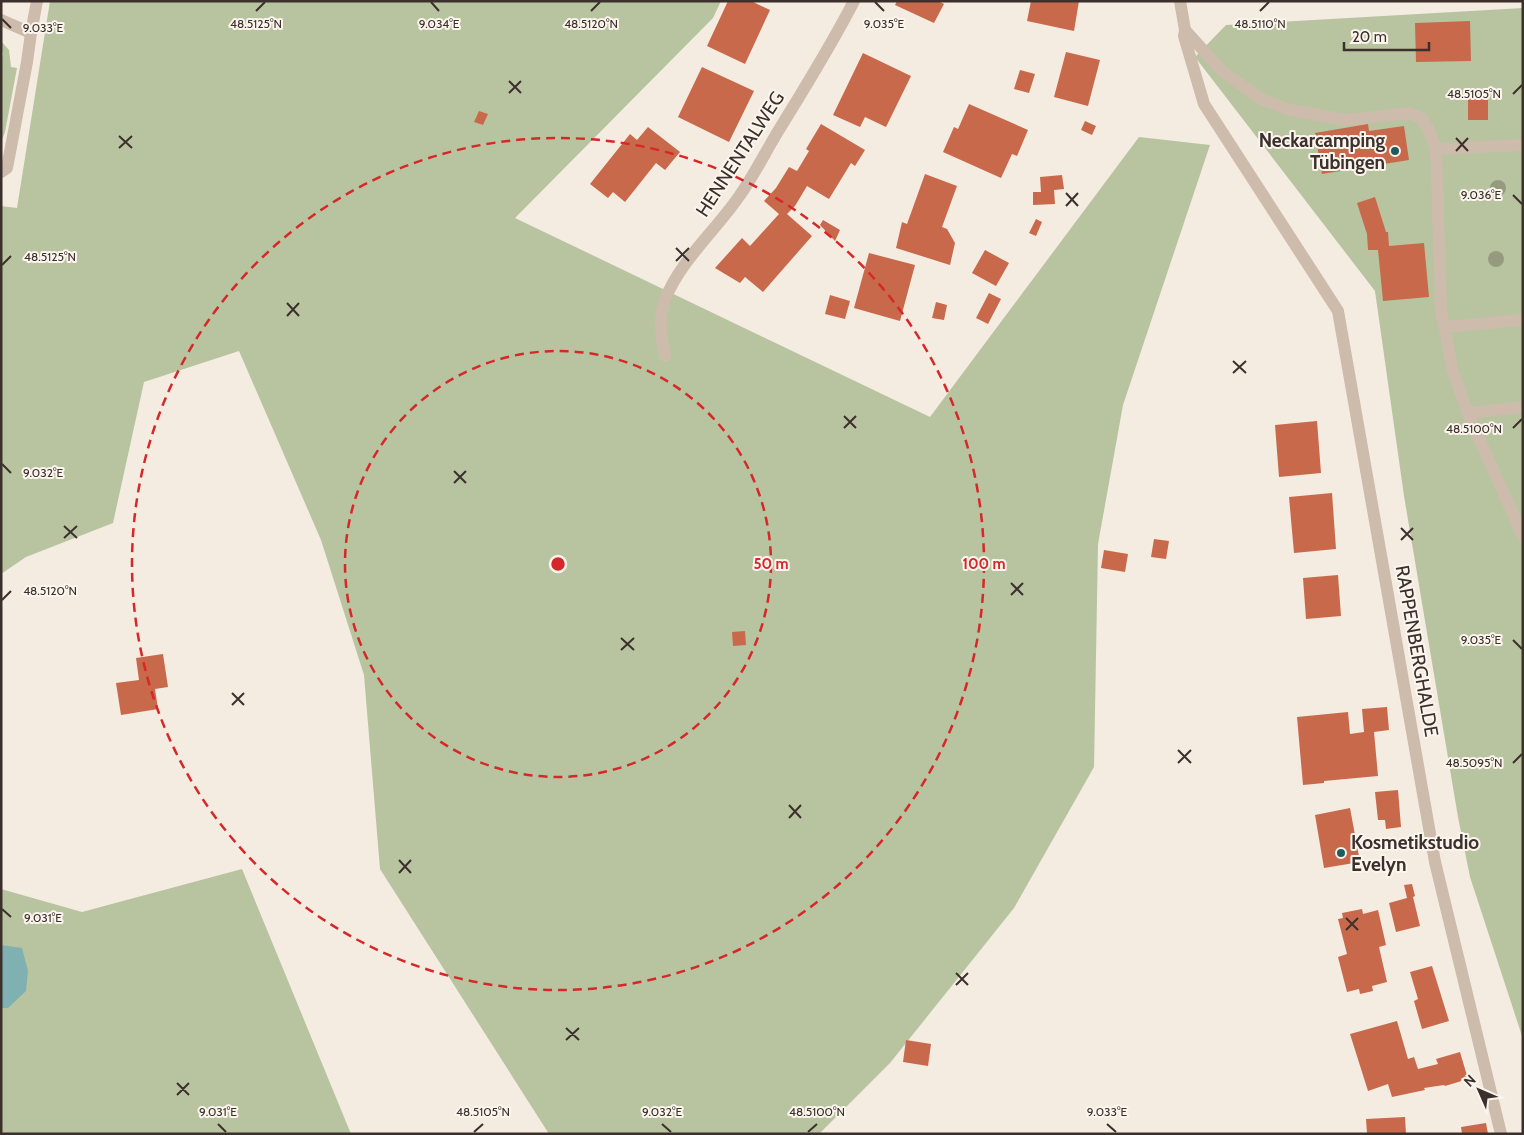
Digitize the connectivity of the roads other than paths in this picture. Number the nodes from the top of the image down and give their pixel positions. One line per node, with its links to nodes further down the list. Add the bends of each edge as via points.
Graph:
1 (37, 1): 6 (street)
2 (854, 1): 12 (street, HENNENTALWEG, via 820,65 740,195 673,283 660,321)
3 (1180, 1): 5 (street, RAPPENBERGHALDE)
4 (1, 20): 6 (street)
5 (1185, 30): 8 (street, via 1222,71 1261,99 1290,110 1347,120 1409,113 1421,118); 16 (street, RAPPENBERGHALDE, via 1204,104 1338,311 1435,862)
6 (31, 33): 9 (street, via 7,168)
7 (1523, 145): 8 (street)
8 (1436, 149): 11 (street)
9 (1, 172)
10 (1523, 320): 11 (street)
11 (1444, 327): 14 (street, via 1453,372)
12 (665, 356)
13 (1523, 407): 14 (street)
14 (1468, 412): 15 (street)
15 (1523, 536)
16 (1501, 1134)

